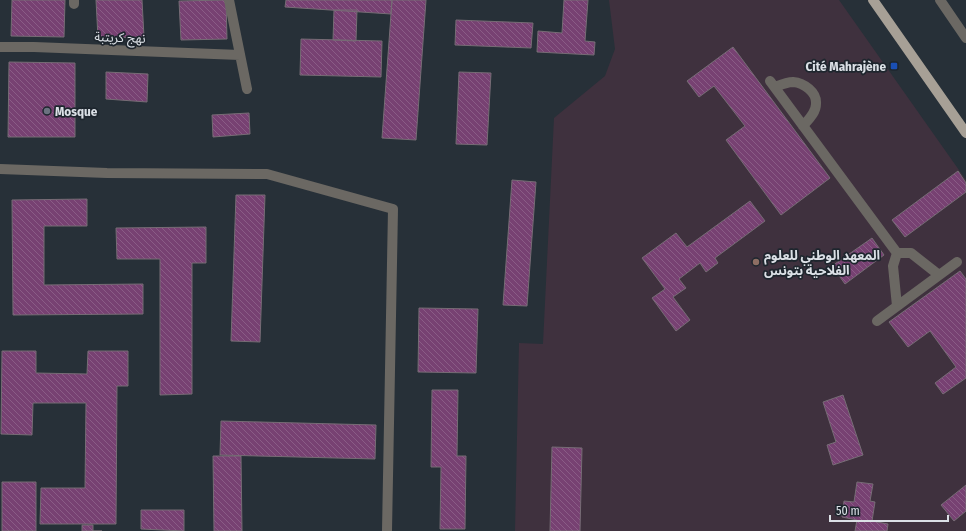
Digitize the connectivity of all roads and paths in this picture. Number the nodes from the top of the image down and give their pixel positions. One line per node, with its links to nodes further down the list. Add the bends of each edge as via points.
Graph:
1 (229, 0): 6 (street)
2 (873, 0): 9 (main road)
3 (940, 0): 4 (street)
4 (966, 38)
5 (0, 47): 6 (street, نهج كريتبة)
6 (240, 55): 7 (street)
7 (247, 89)
8 (803, 126): 8 (street, via 772,84 792,82 804,85 813,93 816,104 813,115); 11 (street)
9 (966, 133)
10 (0, 169): 16 (street, via 267,174 393,210)
11 (897, 253): 13 (street, via 911,252); 14 (street, via 893,266)
12 (956, 262): 13 (street)
13 (939, 275): 14 (street)
14 (898, 306): 15 (street)
15 (877, 321)
16 (387, 531)

